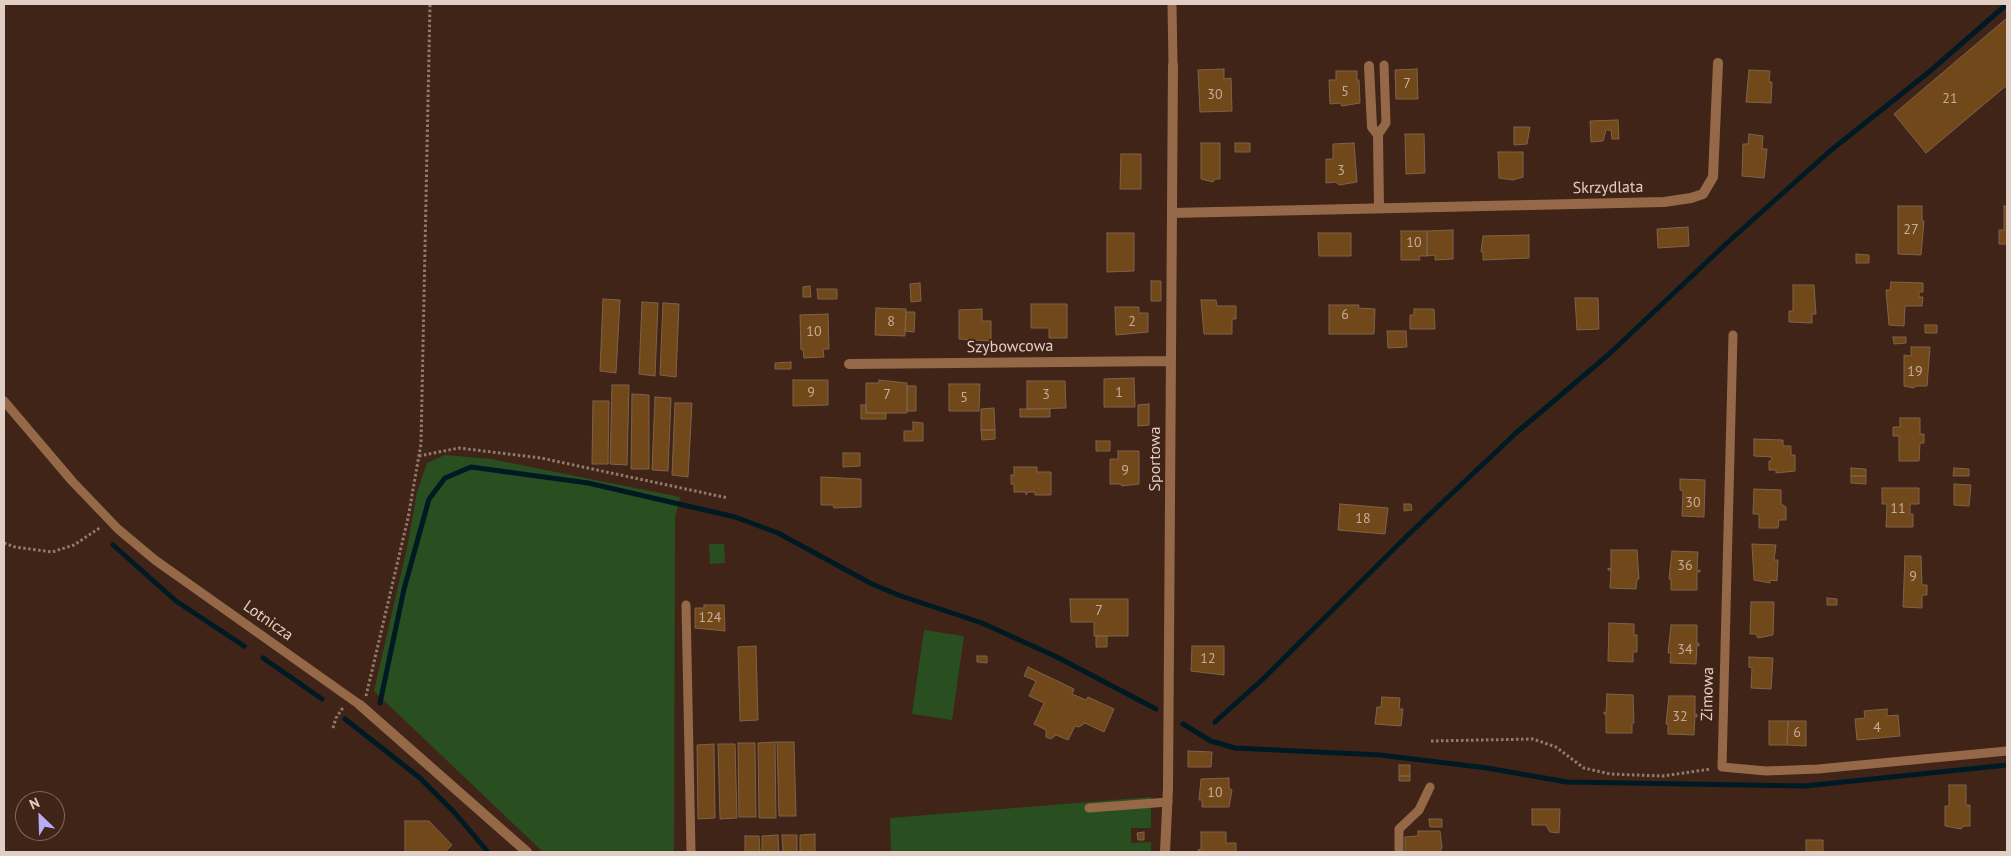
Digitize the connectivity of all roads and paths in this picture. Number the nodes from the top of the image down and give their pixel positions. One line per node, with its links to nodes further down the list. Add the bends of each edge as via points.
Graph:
1 (430, 4): 14 (path, via 424,354)
2 (1172, 4): 4 (lane)
3 (1718, 63): 8 (street, Skrzydlata, via 1713,177 1703,194 1664,202)
4 (1173, 65): 9 (street, Sportowa)
5 (1384, 65): 7 (lane, via 1386,123)
6 (1369, 66): 7 (street, via 1372,127)
7 (1378, 135): 8 (street)
8 (1379, 208): 9 (street, Skrzydlata)
9 (1172, 213): 11 (street, Sportowa)
10 (1733, 336): 24 (lane, Zimowa)
11 (1171, 361): 12 (street, Szybowcowa); 26 (street, Sportowa)
12 (850, 364)
13 (4, 401): 16 (lane, Lotnicza, via 72,482)
14 (419, 456): 15 (path, via 459,448 541,458); 20 (path, via 367,694)
15 (728, 498)
16 (110, 520): 17 (path, via 74,545 52,552 15,548); 19 (lane, Lotnicza, via 155,560)
17 (4, 543)
18 (686, 605): 29 (lane)
19 (351, 698): 20 (lane, Lotnicza); 21 (path, via 336,718)
20 (360, 705): 28 (street, Lotnicza)
21 (333, 728)
22 (1431, 741): 24 (path, via 1533,739 1556,747 1584,768 1610,774 1664,776)
23 (2007, 751): 24 (lane, via 1818,769 1766,771)
24 (1722, 767)
25 (1430, 786): 31 (lane, via 1420,810 1399,829)
26 (1168, 802): 27 (lane); 30 (street, Sportowa)
27 (1089, 808)
28 (527, 852)
29 (692, 852)
30 (1165, 852)
31 (1399, 852)

